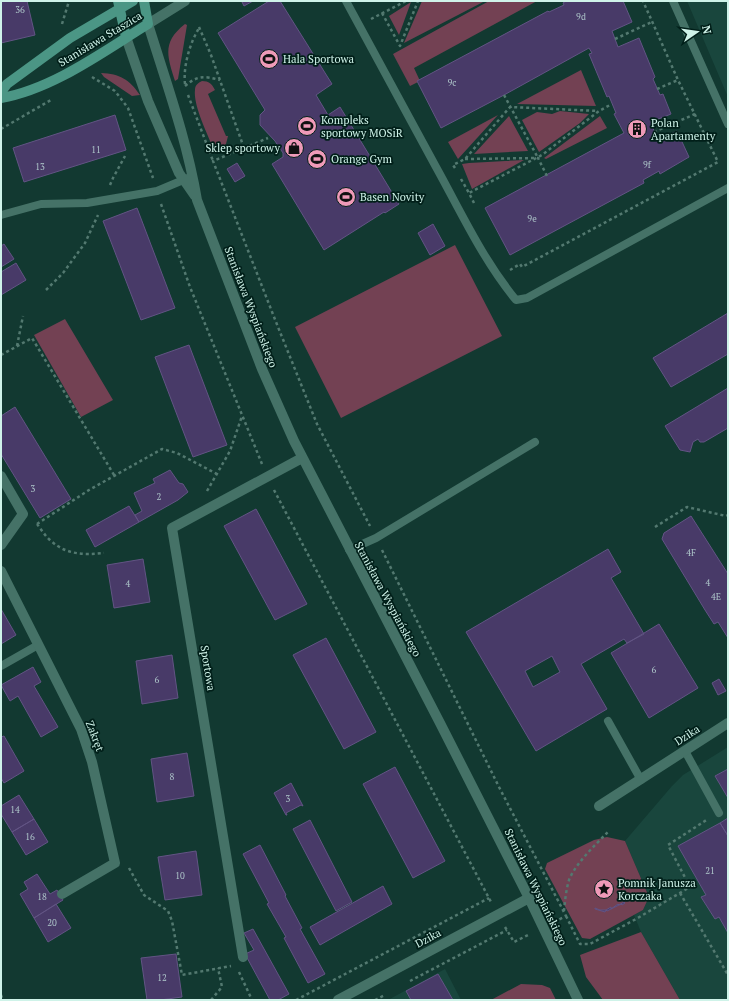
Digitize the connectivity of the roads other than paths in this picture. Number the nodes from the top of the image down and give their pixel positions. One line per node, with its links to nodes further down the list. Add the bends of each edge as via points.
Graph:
1 (133, 1): 6 (street, Stanisława Staszica)
2 (144, 1): 7 (street, Stanisława Wyspiańskiego)
3 (185, 1): 7 (street, Stanisława Staszica)
4 (346, 1): 13 (lane, via 456,206 501,282 516,300 526,298)
5 (673, 1): 11 (lane)
6 (118, 5): 8 (street, Stanisława Wyspiańskiego); 9 (street, Stanisława Staszica, via 7,84)
7 (148, 24): 8 (street, Stanisława Staszica); 12 (street, Stanisława Wyspiańskiego, via 176,112)
8 (126, 37): 10 (street, Stanisława Staszica, via 70,72 18,95); 12 (street, Stanisława Wyspiańskiego, via 148,102 179,173)
9 (1, 92)
10 (1, 98)
11 (728, 124)
12 (188, 178): 14 (lane, via 157,191 88,203 41,204); 16 (street, Stanisława Wyspiańskiego, via 262,369)
13 (728, 188)
14 (1, 215)
15 (535, 442): 19 (lane, via 376,538)
16 (302, 458): 19 (street, Stanisława Wyspiańskiego); 31 (street, Sportowa, via 172,528)
17 (1, 476): 18 (street, via 23,514)
18 (1, 545)
19 (349, 550): 30 (street, Stanisława Wyspiańskiego)
20 (1, 571): 21 (street, Zakręt)
21 (38, 645): 22 (lane); 29 (street, Zakręt, via 80,729 92,762 115,863)
22 (1, 666)
23 (608, 721): 26 (lane)
24 (728, 723): 25 (street, Dzika)
25 (684, 751): 26 (street, Dzika); 28 (lane)
26 (641, 780): 27 (street, Dzika)
27 (599, 806)
28 (719, 813)
29 (62, 894)
30 (529, 898): 32 (street, Dzika); 33 (street, Stanisława Wyspiańskiego)
31 (243, 957)
32 (338, 1000)
33 (578, 1000)

